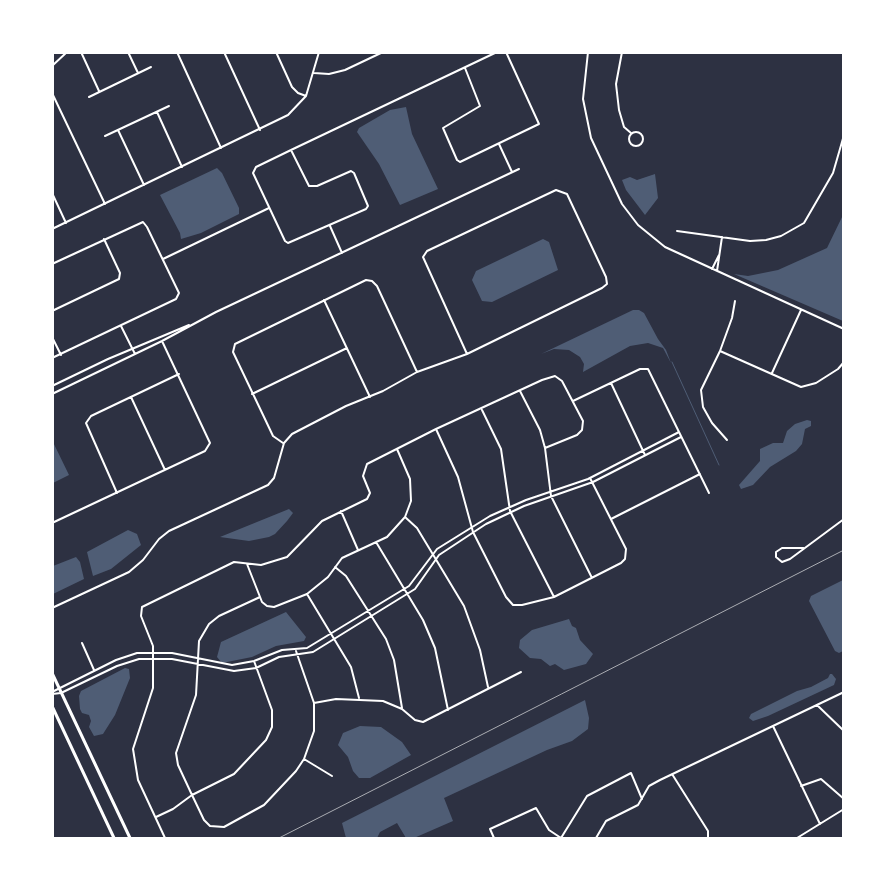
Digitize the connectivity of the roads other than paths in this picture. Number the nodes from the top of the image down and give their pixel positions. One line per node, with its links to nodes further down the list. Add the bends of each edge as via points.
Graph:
1 (66, 52): 13 (street)
2 (80, 52): 18 (street)
3 (128, 52): 16 (street)
4 (176, 52): 30 (street)
5 (224, 52): 25 (street)
6 (276, 52): 20 (street, via 292,87)
7 (319, 52): 17 (street)
8 (383, 52): 17 (street, via 346,70)
9 (496, 52): 15 (street)
10 (506, 52): 29 (street, via 539,124)
11 (588, 52): 49 (street, via 583,82 585,116 591,138 622,204 638,226 665,247)
12 (622, 52): 26 (street, via 616,84 624,127)
13 (52, 66)
14 (151, 67): 16 (street)
15 (464, 68): 29 (street, via 480,106 445,124 443,132 460,162); 31 (street)
16 (138, 73): 18 (street)
17 (314, 73): 20 (street)
18 (100, 92): 21 (street)
19 (52, 93): 37 (street)
20 (306, 96): 25 (street, via 288,115)
21 (89, 97)
22 (169, 106): 23 (street)
23 (157, 112): 24 (street); 32 (street)
24 (118, 130): 28 (street); 35 (street)
25 (260, 130): 30 (street)
26 (631, 133): 26 (street, via 631,144 641,145 642,134)
27 (844, 135): 43 (street, via 833,173 804,223 766,240)
28 (106, 136)
29 (499, 144): 34 (street)
30 (222, 148): 32 (street)
31 (291, 150): 38 (street, via 254,169); 40 (street, via 310,187 347,171 354,174 368,206)
32 (182, 167): 35 (street)
33 (519, 169): 34 (street)
34 (512, 172): 45 (street)
35 (144, 185): 37 (street)
36 (52, 193): 39 (street)
37 (105, 204): 39 (street)
38 (270, 208): 40 (street, via 288,243); 47 (street)
39 (66, 223): 41 (street)
40 (330, 226): 45 (street)
41 (52, 229)
42 (677, 232): 43 (street)
43 (722, 237): 46 (street)
44 (104, 240): 47 (street, via 143,222); 48 (street); 54 (street, via 120,273 119,279)
45 (342, 253): 55 (street)
46 (719, 254): 49 (street); 50 (street)
47 (162, 259): 56 (street, via 179,296)
48 (52, 264)
49 (712, 269): 50 (street)
50 (717, 271): 53 (street)
51 (324, 300): 60 (street); 68 (street, via 366,280 372,281); 75 (street, via 235,344 233,352)
52 (735, 300): 62 (street)
53 (802, 310): 57 (street); 69 (street)
54 (52, 311)
55 (192, 324): 59 (street); 61 (street)
56 (121, 326): 61 (street); 65 (street)
57 (844, 329)
58 (52, 337): 65 (street)
59 (162, 341): 63 (street); 70 (street)
60 (348, 348): 75 (street); 77 (street)
61 (132, 349): 63 (street); 72 (street)
62 (720, 351): 69 (street); 83 (street, via 701,390 701,398 712,423)
63 (135, 354): 74 (street)
64 (467, 354): 64 (street, via 607,284 562,190 427,251 423,257); 68 (street)
65 (61, 355): 66 (street)
66 (52, 358)
67 (844, 362): 69 (street, via 838,369 805,387 796,386)
68 (417, 372): 77 (street)
69 (772, 373)
70 (179, 374): 76 (street); 89 (street, via 210,443 205,451)
71 (611, 383): 78 (street); 81 (street, via 640,369 648,369); 87 (street)
72 (52, 386)
73 (520, 391): 78 (street, via 555,376 562,380); 79 (street); 85 (street, via 540,430)
74 (52, 394)
75 (252, 394): 84 (street, via 273,436)
76 (131, 397): 89 (street); 93 (street, via 91,416 86,423)
77 (370, 397): 84 (street, via 297,431)
78 (573, 401): 85 (street, via 583,421 582,430)
79 (482, 409): 80 (street); 97 (street, via 501,449)
80 (436, 429): 86 (street); 104 (street, via 458,477)
81 (679, 432): 82 (street); 87 (street)
82 (681, 437): 88 (street); 90 (street)
83 (727, 440)
84 (284, 444): 119 (street, via 274,478 268,485 169,531 129,572)
85 (545, 448): 94 (street)
86 (397, 449): 98 (street, via 367,464 363,476 370,493 368,497); 100 (street, via 411,485 411,501)
87 (643, 451): 88 (street); 91 (street)
88 (645, 455): 92 (street)
89 (165, 470): 93 (street)
90 (700, 474): 95 (street); 101 (street)
91 (590, 478): 92 (street); 94 (street)
92 (592, 482): 96 (street); 101 (street)
93 (117, 492): 103 (street)
94 (549, 492): 96 (street); 97 (street)
95 (709, 493)
96 (551, 496): 99 (street); 113 (street)
97 (509, 507): 99 (street); 104 (street)
98 (341, 511): 108 (street); 111 (street, via 317,524 295,550 282,559 266,564)
99 (510, 511): 105 (street); 118 (street)
100 (405, 517): 106 (street, via 387,537); 109 (street, via 417,528)
101 (612, 519): 113 (street, via 626,556 621,563)
102 (844, 519): 107 (street)
103 (52, 523)
104 (471, 527): 105 (street); 109 (street)
105 (473, 532): 110 (street); 118 (street, via 511,603 522,605)
106 (376, 542): 108 (street); 114 (street)
107 (802, 548): 107 (street, via 782,548 776,552 776,557 785,561)
108 (359, 550): 112 (street, via 342,558)
109 (432, 553): 110 (street); 114 (street, via 416,579)
110 (435, 559): 116 (street, via 423,580); 139 (street, via 470,618)
111 (246, 564): 117 (street); 126 (street, via 234,562 142,607 140,613)
112 (335, 568): 115 (street); 120 (street, via 344,573)
113 (592, 578): 118 (street)
114 (404, 589): 116 (street); 120 (street)
115 (307, 594): 117 (street, via 271,607 265,606); 122 (street)
116 (407, 594): 121 (street); 148 (street, via 435,648)
117 (260, 597): 129 (street, via 209,624 199,641)
118 (554, 597)
119 (52, 608)
120 (369, 611): 121 (street); 122 (street)
121 (372, 616): 123 (street); 147 (street, via 394,660)
122 (332, 633): 123 (street); 125 (street, via 307,648)
123 (336, 638): 127 (street, via 313,652); 143 (street, via 351,667)
124 (82, 643): 134 (street)
125 (296, 650): 127 (street); 130 (street, via 275,651)
126 (154, 652): 128 (street); 129 (street); 132 (street, via 129,655)
127 (297, 656): 133 (street, via 279,657); 144 (street)
128 (154, 658): 131 (street); 135 (street, via 133,660); 159 (street, via 152,688 134,749 138,780)
129 (198, 659): 130 (street, via 227,664); 131 (street)
130 (254, 661): 133 (street)
131 (197, 665): 133 (street, via 226,671); 155 (street, via 196,695 176,754)
132 (103, 666): 134 (street); 135 (street)
133 (256, 668): 155 (street, via 272,710 269,736 234,774)
134 (94, 670): 138 (street)
135 (106, 672): 142 (street)
136 (521, 672): 139 (street)
137 (52, 674): 138 (main road)
138 (59, 687): 141 (street); 142 (main road)
139 (489, 688): 148 (street)
140 (844, 692): 145 (street)
141 (52, 693): 142 (street)
142 (62, 693): 162 (main road)
143 (359, 699): 144 (street); 147 (street, via 383,701)
144 (314, 703): 151 (street, via 314,731)
145 (817, 705): 149 (street); 150 (street)
146 (52, 706): 161 (main road)
147 (402, 709): 148 (street, via 420,722)
148 (448, 711)
149 (773, 726): 152 (street); 154 (street)
150 (844, 731)
151 (304, 759): 153 (street); 155 (street, via 264,805 224,827 212,828 206,822)
152 (672, 774): 156 (street, via 649,786); 167 (street, via 708,831)
153 (332, 776)
154 (801, 786): 157 (street, via 821,779); 160 (street)
155 (192, 795): 159 (street, via 173,810)
156 (642, 798): 165 (street, via 631,773 587,796); 166 (street, via 638,805 606,821)
157 (844, 799)
158 (844, 809): 160 (street)
159 (156, 817): 163 (street)
160 (820, 824): 168 (street)
161 (114, 838)
162 (130, 838)
163 (166, 838)
164 (494, 838): 165 (street, via 490,829 536,808 549,830)
165 (561, 838)
166 (596, 838)
167 (708, 838)
168 (797, 838)

